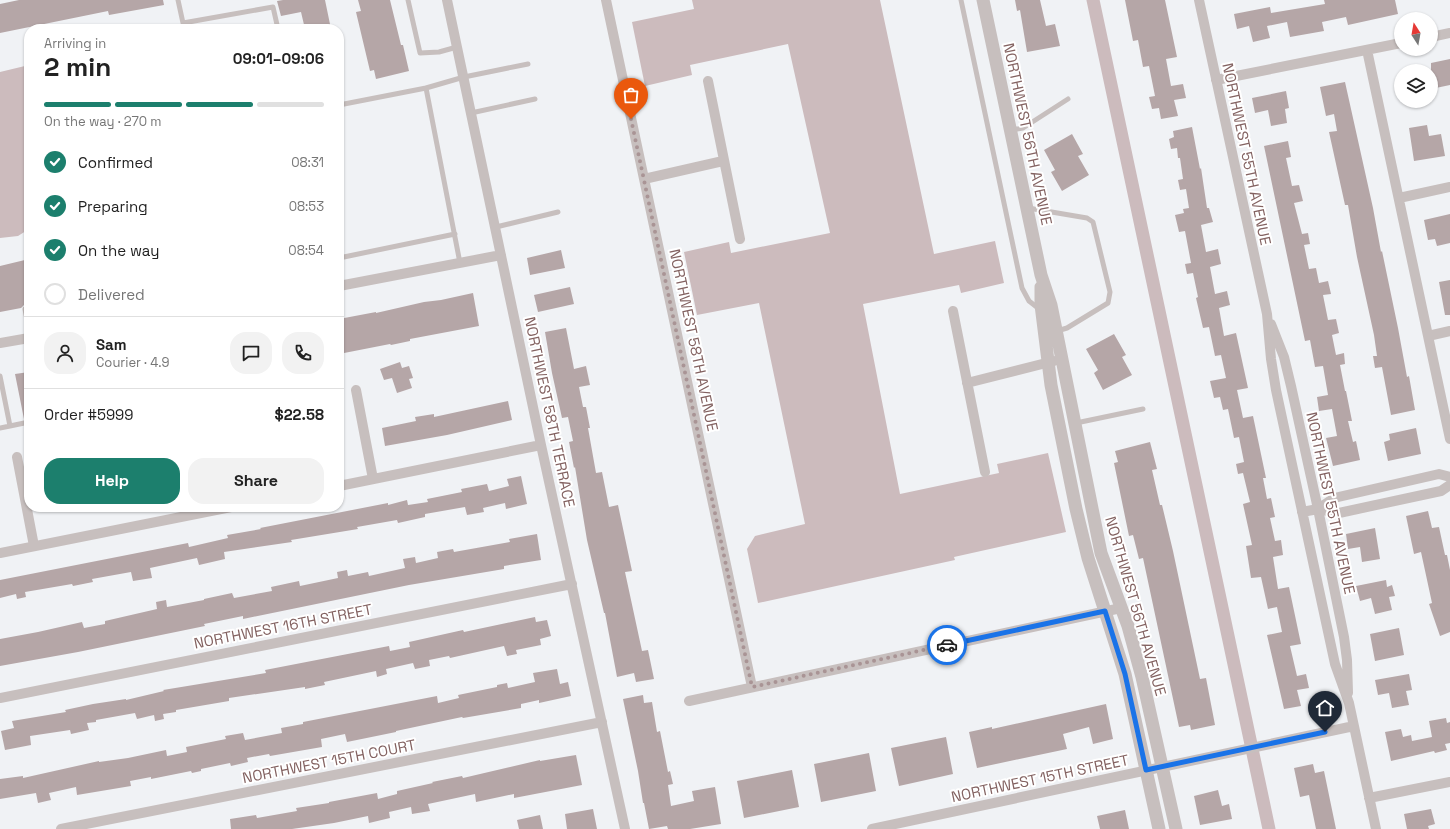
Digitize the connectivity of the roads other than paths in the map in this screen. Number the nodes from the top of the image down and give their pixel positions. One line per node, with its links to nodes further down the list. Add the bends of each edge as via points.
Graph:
1 (178, 0): 8 (lane, via 183,23 273,7)
2 (408, 0): 12 (lane, via 420,53 439,52)
3 (447, 0): 12 (street, NORTHWEST 58TH TERRACE)
4 (606, 0): 25 (street, NORTHWEST 58TH AVENUE)
5 (961, 0): 39 (lane, via 1022,288 1029,301)
6 (983, 0): 23 (street, NORTHWEST 56TH AVENUE)
7 (1199, 0): 16 (street, NORTHWEST 55TH AVENUE)
8 (277, 24)
9 (1450, 33): 10 (street)
10 (1438, 36)
11 (1394, 44): 13 (street)
12 (457, 47): 15 (street, NORTHWEST 58TH TERRACE)
13 (1367, 50): 16 (street); 27 (street)
14 (528, 64): 15 (lane)
15 (464, 77): 18 (lane); 22 (street, NORTHWEST 58TH TERRACE)
16 (1216, 80): 40 (street, NORTHWEST 55TH AVENUE)
17 (708, 81): 24 (street)
18 (426, 88): 21 (lane); 31 (lane)
19 (1068, 99): 23 (lane, via 1023,128)
20 (535, 100): 22 (lane)
21 (344, 103)
22 (471, 113): 30 (street, NORTHWEST 58TH TERRACE)
23 (1010, 130): 28 (street, NORTHWEST 56TH AVENUE)
24 (723, 161): 25 (street); 32 (street)
25 (644, 179): 74 (street, NORTHWEST 58TH AVENUE)
26 (1450, 187): 27 (street)
27 (1398, 198): 43 (street)
28 (1027, 208): 36 (street, NORTHWEST 56TH AVENUE); 41 (lane, via 1087,218 1094,222 1110,292 1108,303 1067,328)
29 (558, 212): 30 (lane)
30 (496, 227): 33 (street, NORTHWEST 58TH TERRACE)
31 (455, 234): 34 (lane); 35 (lane)
32 (740, 239)
33 (502, 255): 35 (street); 57 (street, NORTHWEST 58TH TERRACE)
34 (344, 257)
35 (460, 263): 37 (street)
36 (1041, 275): 39 (street, NORTHWEST 56TH AVENUE); 41 (street, NORTHWEST 56TH AVENUE, via 1051,304)
37 (344, 285)
38 (953, 311): 49 (street)
39 (1042, 311): 47 (street, NORTHWEST 56TH AVENUE)
40 (1267, 314): 65 (street, NORTHWEST 55TH AVENUE, via 1284,356); 68 (street, NORTHWEST 55TH AVENUE, via 1276,390)
41 (1056, 331): 46 (street, NORTHWEST 56TH AVENUE)
42 (1450, 331): 43 (street)
43 (1428, 336): 56 (street)
44 (24, 339): 45 (street)
45 (0, 343)
46 (1062, 359): 47 (street); 53 (street, NORTHWEST 56TH AVENUE)
47 (1048, 363): 49 (street); 73 (street, NORTHWEST 56TH AVENUE, via 1082,534)
48 (0, 376): 54 (lane)
49 (967, 383): 59 (street)
50 (356, 390): 61 (street)
51 (1143, 409): 53 (lane)
52 (24, 423): 54 (lane)
53 (1075, 423): 72 (street, NORTHWEST 56TH AVENUE, via 1101,553)
54 (10, 426): 55 (lane)
55 (0, 428)
56 (1450, 439)
57 (541, 445): 61 (street); 71 (street, NORTHWEST 58TH TERRACE)
58 (18, 457): 64 (street)
59 (985, 472)
60 (1450, 477): 65 (street, via 1439,474 1334,498)
61 (374, 479): 62 (street)
62 (344, 485)
63 (1450, 486): 65 (street, via 1441,491 1339,513)
64 (24, 490)
65 (1318, 509): 68 (street); 77 (street, NORTHWEST 55TH AVENUE, via 1344,637)
66 (28, 512): 69 (street)
67 (195, 512): 69 (street)
68 (1302, 512): 77 (street, NORTHWEST 55TH AVENUE, via 1335,664)
69 (34, 546): 70 (street)
70 (0, 553)
71 (572, 584): 75 (street, NORTHWEST 16TH STREET); 78 (street, NORTHWEST 58TH TERRACE)
72 (1121, 608): 73 (street); 80 (street, NORTHWEST 56TH AVENUE, via 1142,677)
73 (1105, 611): 74 (street); 81 (street, NORTHWEST 56TH AVENUE, via 1125,674)
74 (752, 687): 76 (street)
75 (0, 698)
76 (689, 700)
77 (1349, 703): 79 (street, NORTHWEST 55TH AVENUE)
78 (602, 722): 84 (street, NORTHWEST 15TH COURT); 85 (street, NORTHWEST 58TH TERRACE)
79 (1354, 726): 80 (street, NORTHWEST 15TH STREET); 83 (street, NORTHWEST 55TH AVENUE)
80 (1162, 767): 81 (street, NORTHWEST 15TH STREET); 88 (street, NORTHWEST 56TH AVENUE)
81 (1146, 770): 86 (street, NORTHWEST 15TH STREET); 87 (street, NORTHWEST 56TH AVENUE)
82 (1450, 782): 83 (street)
83 (1369, 798): 89 (street, NORTHWEST 55TH AVENUE)
84 (61, 829)
85 (625, 829)
86 (872, 829)
87 (1159, 829)
88 (1176, 829)
89 (1376, 829)

